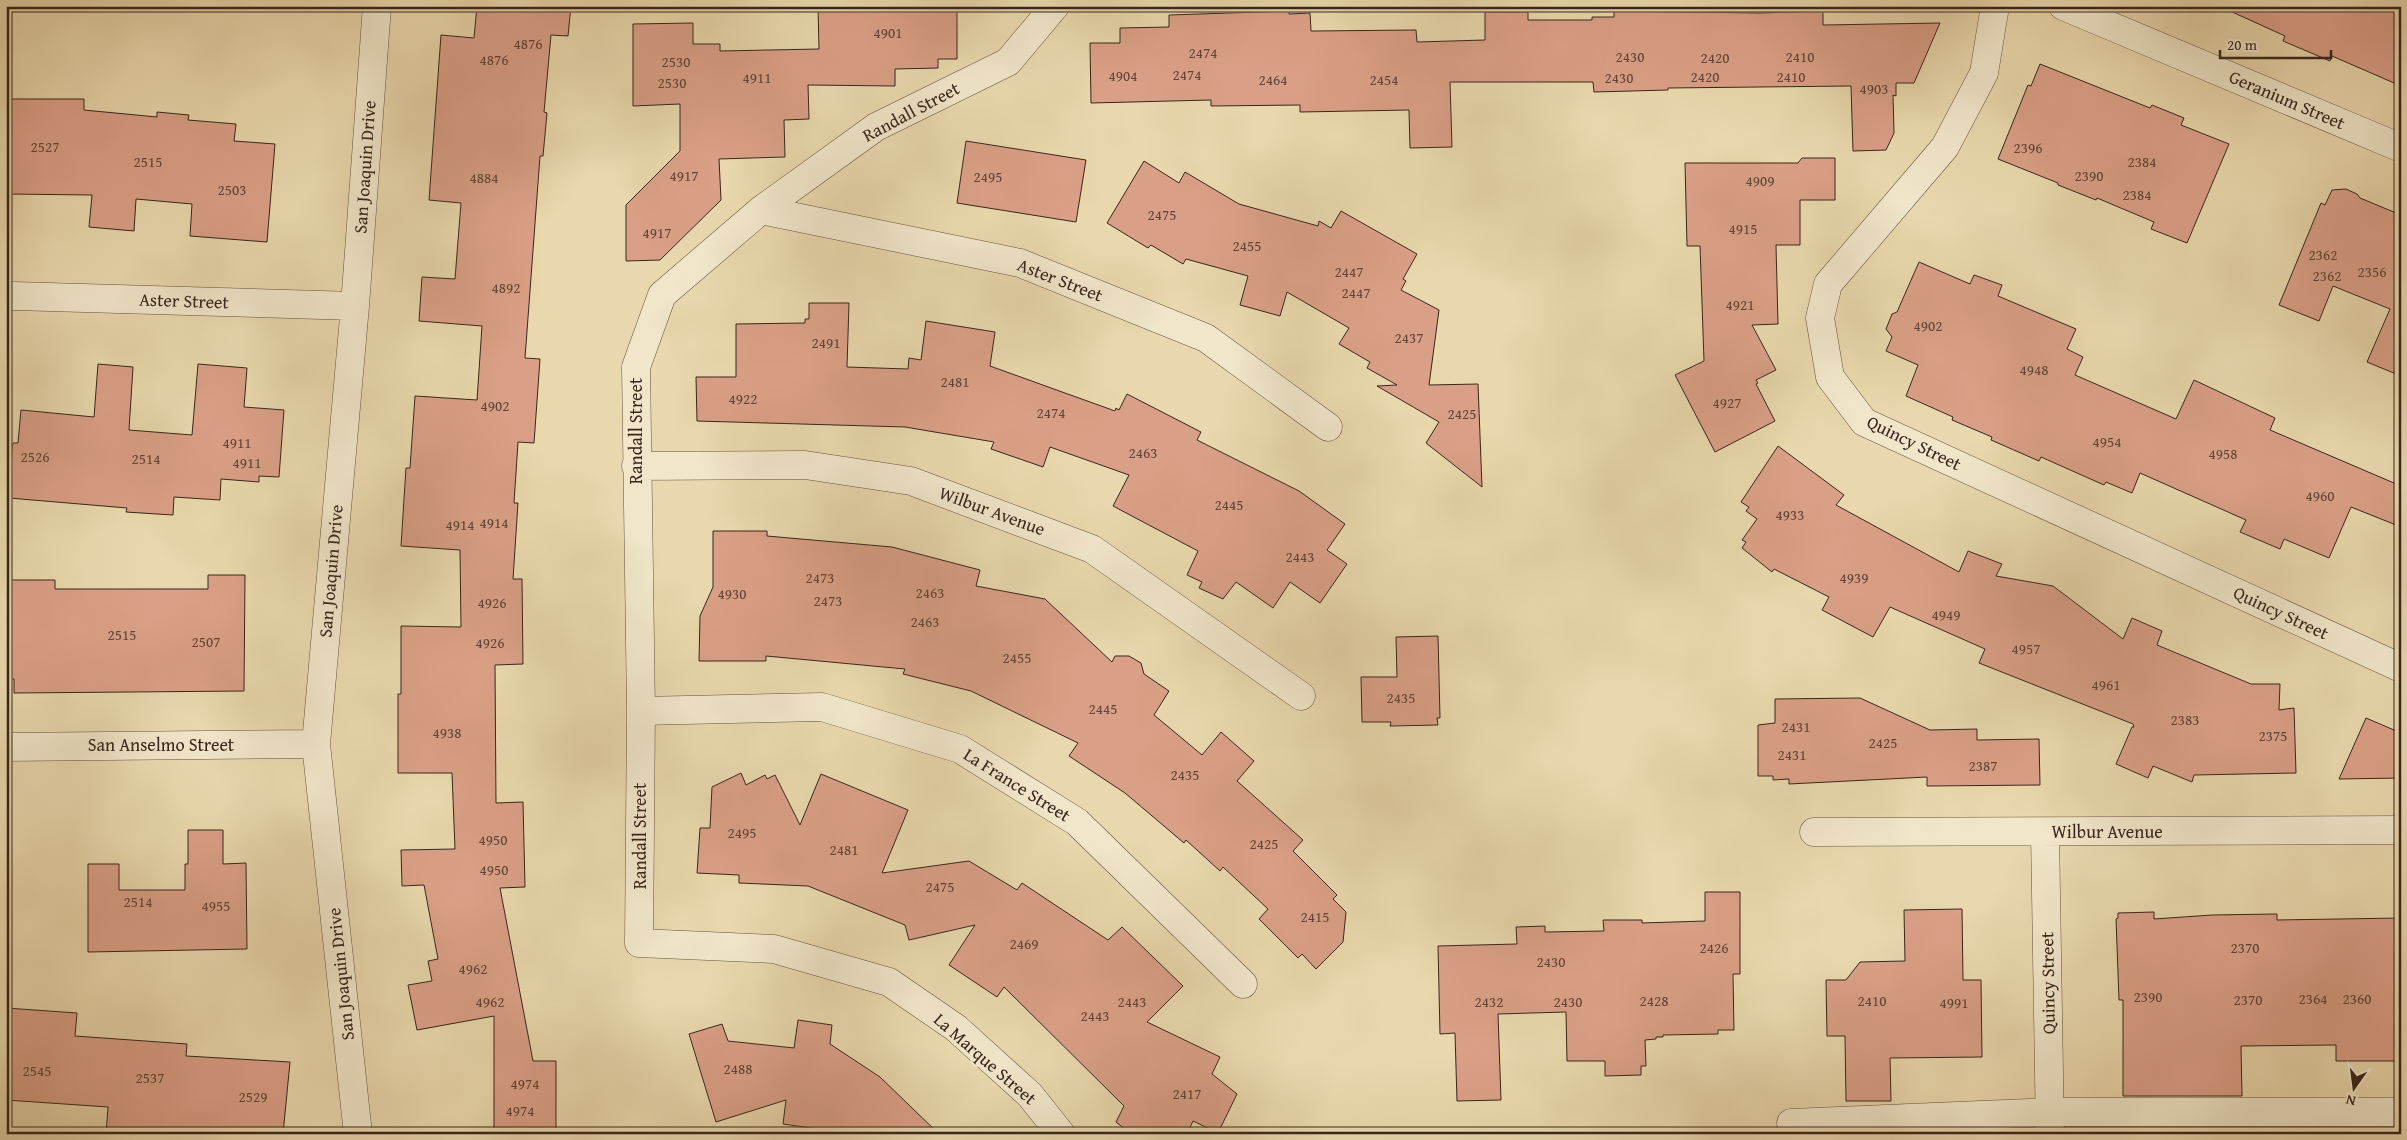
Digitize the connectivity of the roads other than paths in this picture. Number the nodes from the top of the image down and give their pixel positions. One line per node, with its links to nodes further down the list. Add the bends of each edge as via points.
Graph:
1 (377, 6): 8 (street, San Joaquin Drive)
2 (1055, 6): 6 (street, Randall Street, via 1008,62 876,127)
3 (1995, 6): 11 (street, Quincy Street, via 1984,73 1945,147 1828,284 1820,318 1830,377 1864,422)
4 (2062, 6): 5 (street, Geranium Street)
5 (2401, 148)
6 (761, 210): 9 (street, Aster Street, via 1020,262 1206,338); 10 (street, Randall Street, via 662,295 636,367)
7 (14, 296): 8 (street, Aster Street)
8 (355, 306): 14 (street, San Joaquin Drive)
9 (1328, 427)
10 (636, 466): 12 (street, Wilbur Avenue, via 804,465 911,481 1092,549); 13 (street, Randall Street)
11 (2401, 668)
12 (1301, 696)
13 (641, 711): 19 (street, Randall Street); 20 (street, La France Street, via 822,707 960,749 1077,822)
14 (316, 744): 15 (street, San Anselmo Street); 24 (street, San Joaquin Drive)
15 (6, 747)
16 (2401, 830): 18 (street, Wilbur Avenue)
17 (1814, 832): 18 (street, Wilbur Avenue)
18 (2045, 832): 23 (street, Quincy Street)
19 (640, 943): 25 (street, La Marque Street, via 774,949 889,982 956,1028 1030,1095)
20 (1243, 984)
21 (2401, 1112): 23 (street)
22 (1791, 1123): 23 (street)
23 (2050, 1123)
24 (358, 1134)
25 (1061, 1134)

